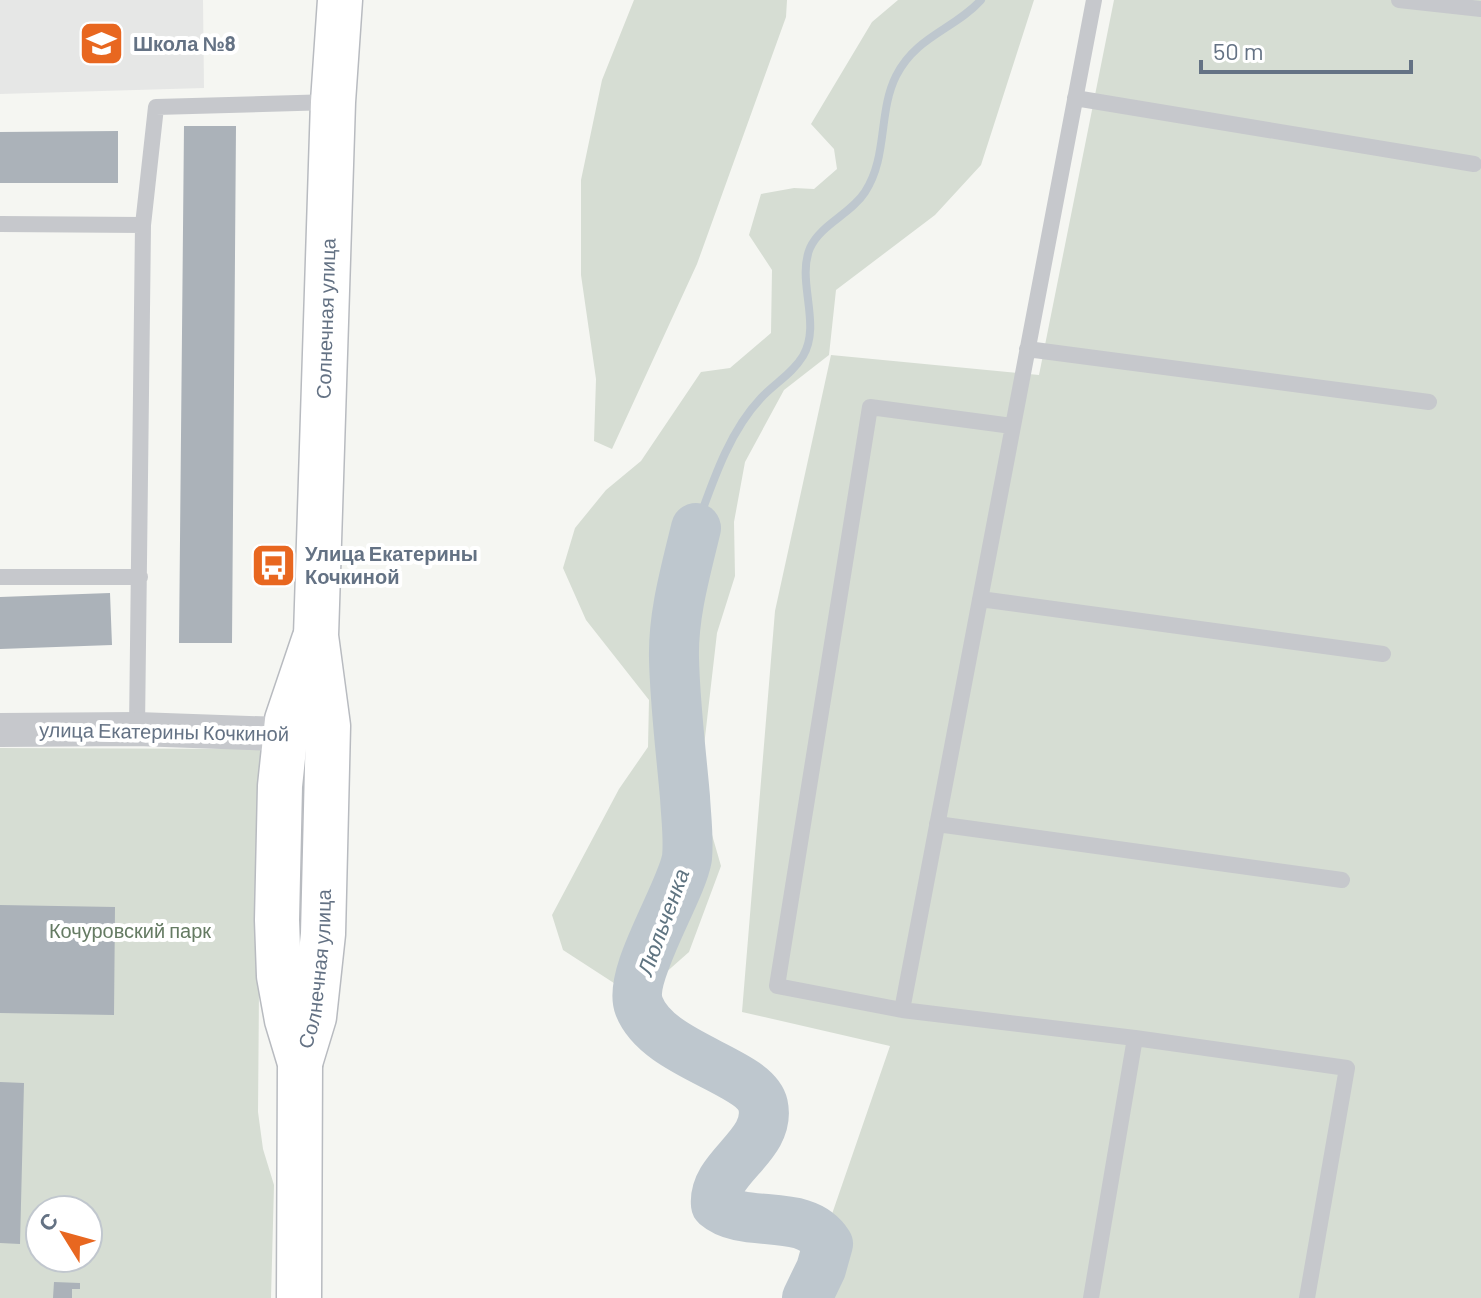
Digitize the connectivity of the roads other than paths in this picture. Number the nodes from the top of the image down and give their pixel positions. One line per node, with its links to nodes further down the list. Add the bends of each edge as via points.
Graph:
1 (340, 0): 6 (main road, Солнечная улица)
2 (1094, 0): 5 (lane)
3 (1399, 0): 4 (lane)
4 (1481, 9)
5 (1075, 98): 7 (lane); 10 (lane)
6 (333, 102): 9 (lane, via 156,107); 16 (main road, Солнечная улица)
7 (1474, 164)
8 (0, 224): 9 (lane)
9 (143, 225): 14 (lane)
10 (1027, 349): 11 (lane); 12 (lane)
11 (1429, 402)
12 (1012, 426): 15 (lane); 24 (lane, via 870,407 777,986)
13 (0, 577): 14 (lane)
14 (140, 577): 18 (lane)
15 (980, 599): 17 (lane); 22 (lane)
16 (316, 636): 20 (main road, Солнечная улица); 21 (main road, Солнечная улица)
17 (1383, 654)
18 (137, 729): 19 (street, улица Екатерины Кочкиной); 20 (street, улица Екатерины Кочкиной)
19 (0, 730)
20 (284, 733): 21 (street, улица Екатерины Кочкиной); 26 (main road, Солнечная улица, via 279,976)
21 (328, 736): 26 (main road, Солнечная улица, via 321,959 314,1017)
22 (937, 824): 23 (lane); 24 (lane)
23 (1342, 880)
24 (902, 1010): 25 (lane)
25 (1135, 1038): 28 (lane); 29 (lane, via 1347,1068)
26 (300, 1063): 27 (main road, Солнечная улица)
27 (299, 1298)
28 (1091, 1298)
29 (1307, 1298)

